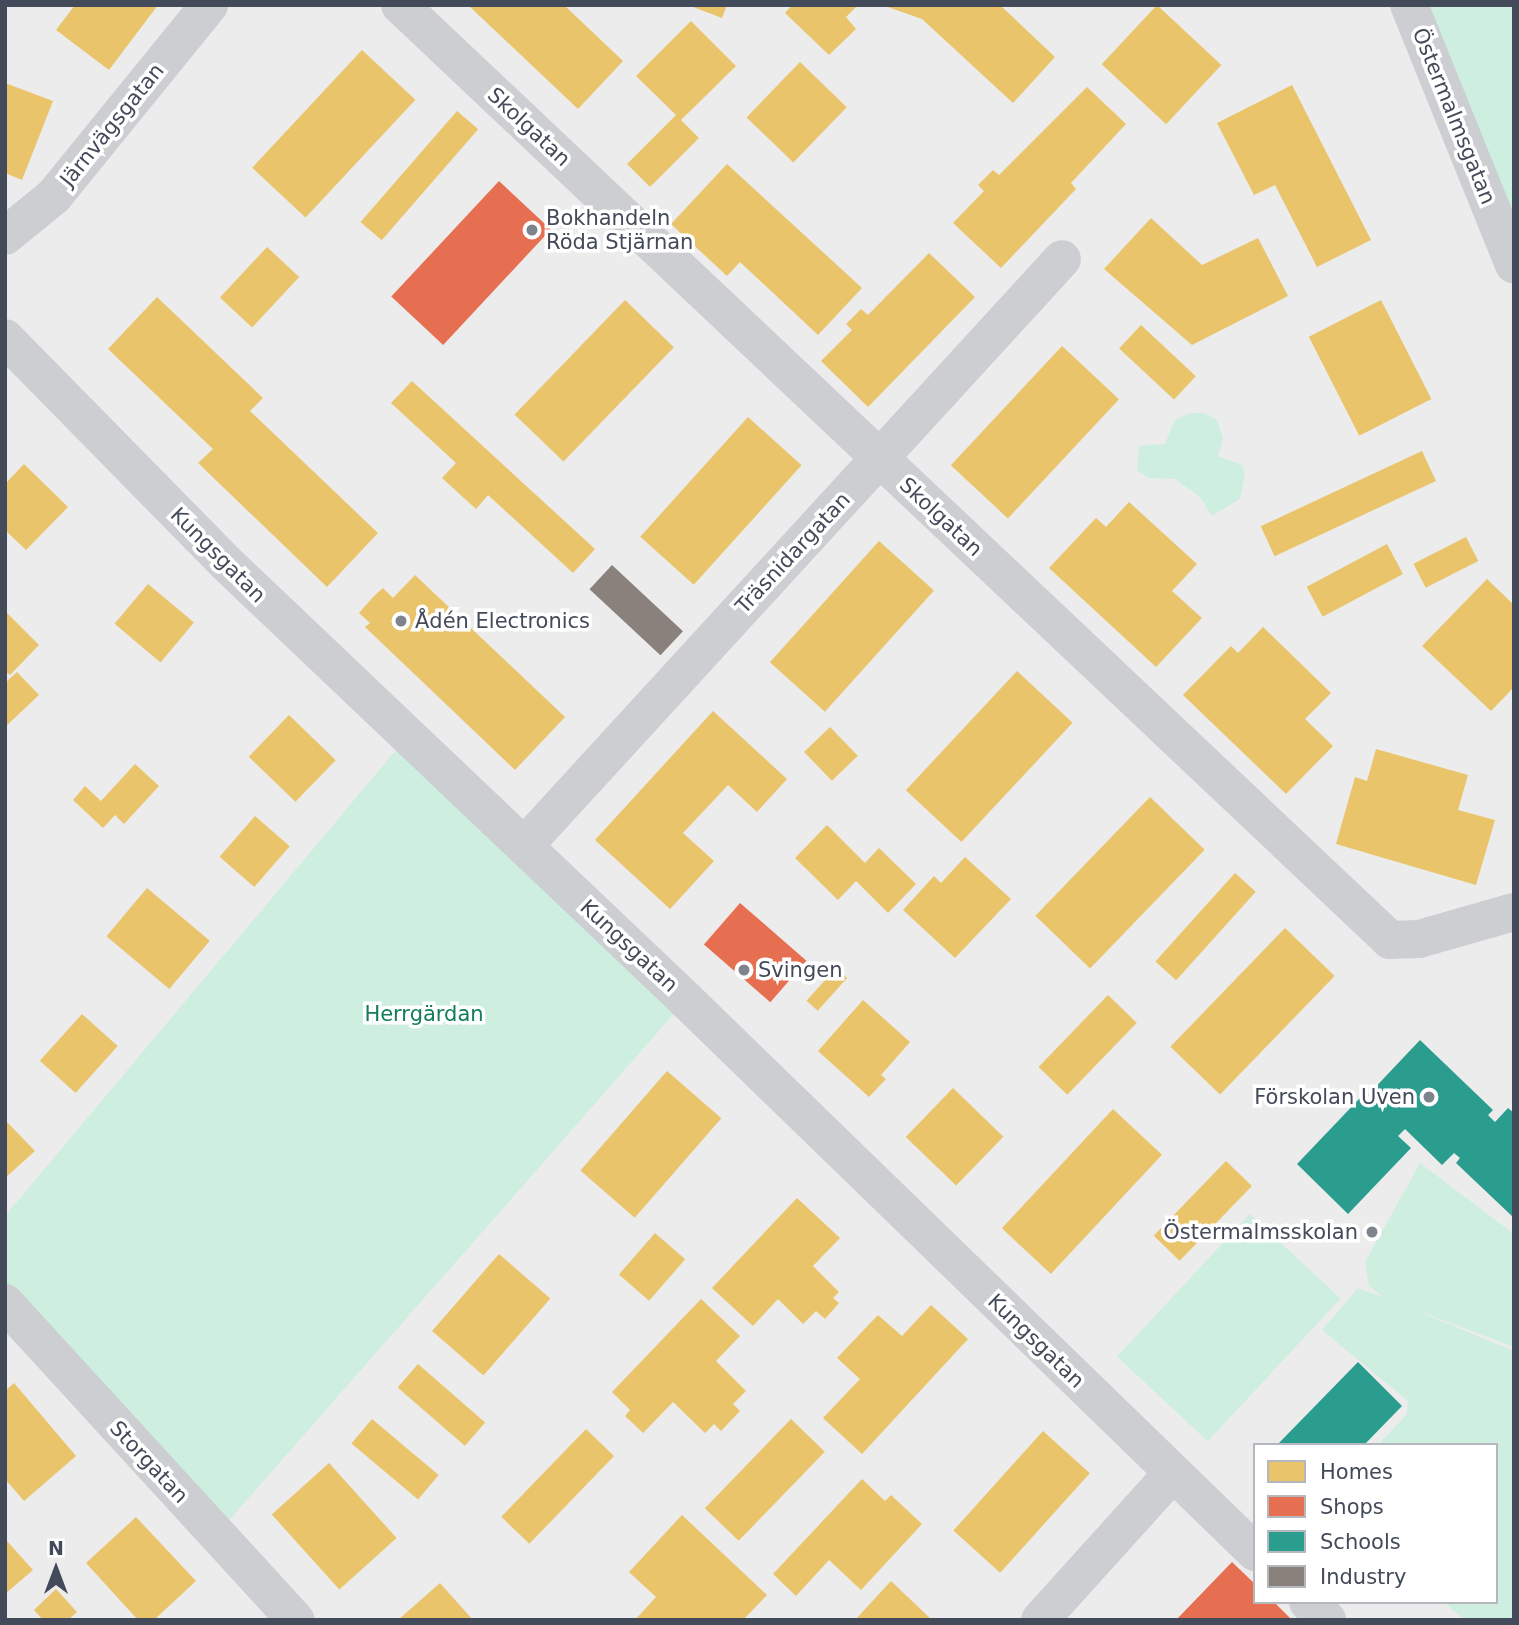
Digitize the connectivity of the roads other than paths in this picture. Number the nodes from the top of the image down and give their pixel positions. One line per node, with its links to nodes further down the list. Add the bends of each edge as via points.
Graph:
1 (209, 5): 4 (street, Järnvägsgatan, via 54,196)
2 (400, 5): 8 (street, Skolgatan)
3 (1409, 5): 6 (street, Östermalmsgatan)
4 (5, 236)
5 (1062, 259): 8 (street, Träsnidargatan)
6 (1514, 265)
7 (5, 338): 9 (street, Kungsgatan, via 225,562)
8 (880, 459): 9 (street, Träsnidargatan); 10 (street, Skolgatan, via 1390,940 1419,939)
9 (524, 846): 12 (street, Kungsgatan)
10 (1514, 912)
11 (5, 1303): 15 (street, Storgatan)
12 (1172, 1474): 13 (street, Kungsgatan); 16 (street)
13 (1253, 1550)
14 (1310, 1604): 17 (street)
15 (295, 1620)
16 (1040, 1620)
17 (1327, 1620)

